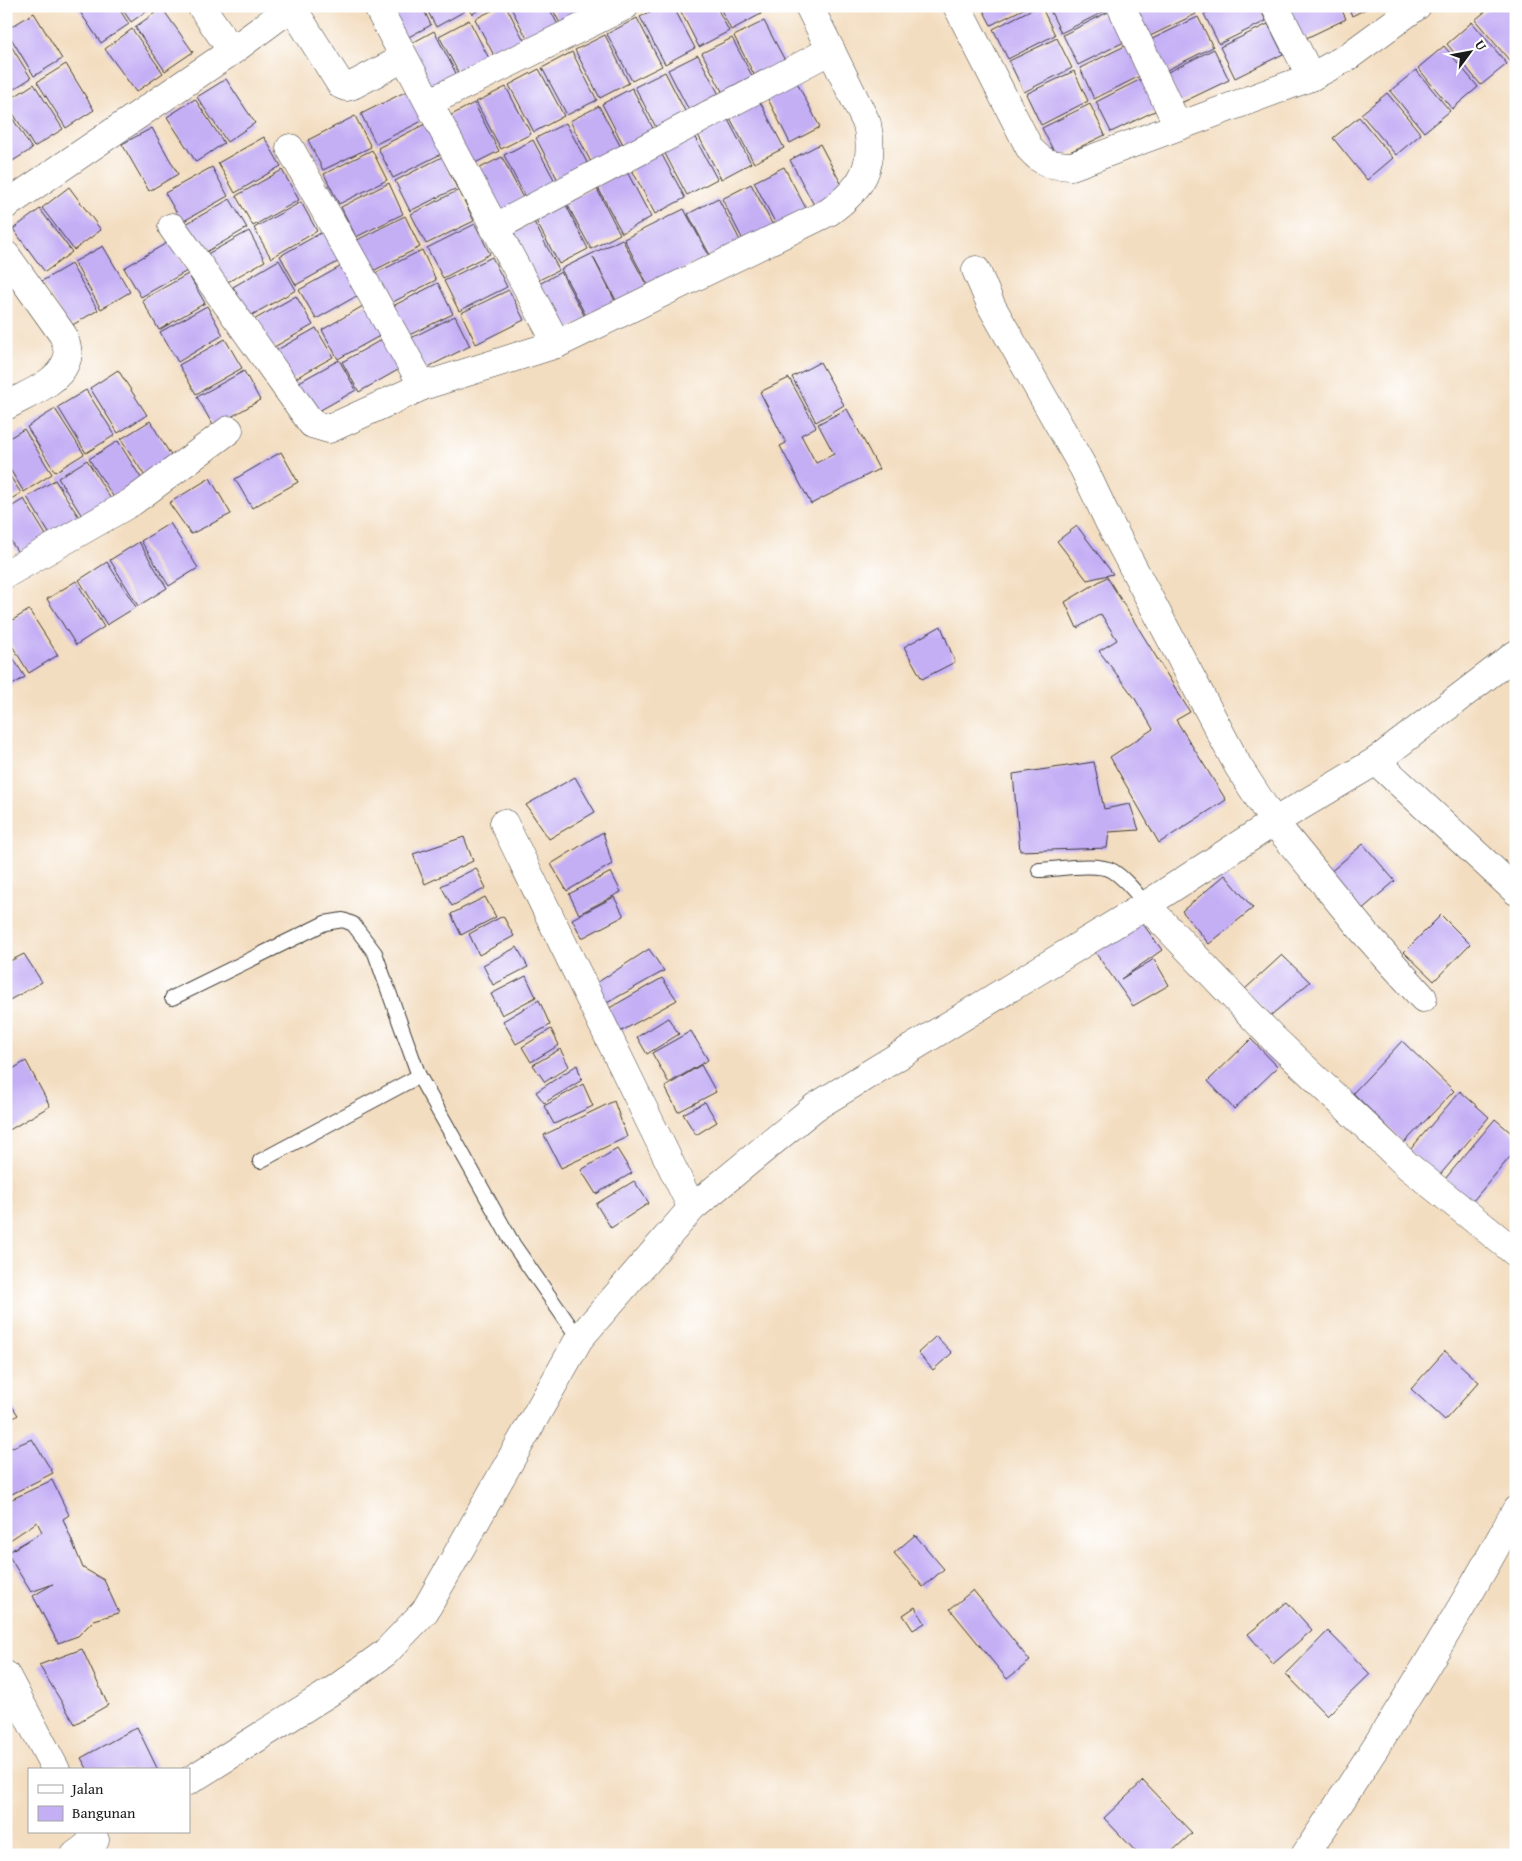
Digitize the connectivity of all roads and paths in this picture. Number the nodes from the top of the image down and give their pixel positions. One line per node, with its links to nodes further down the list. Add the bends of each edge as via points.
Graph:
1 (201, 6): 11 (street)
2 (377, 6): 12 (street)
3 (625, 6): 14 (street)
4 (808, 6): 10 (street)
5 (957, 6): 15 (street, via 1020,132 1041,161 1055,166 1072,166)
6 (1121, 6): 15 (street)
7 (1275, 6): 13 (street)
8 (1417, 6): 13 (street, via 1346,58)
9 (292, 7): 11 (street); 12 (street, via 341,85 353,85)
10 (831, 50): 19 (street); 22 (street, via 867,124 871,144 864,177 850,196 829,212)
11 (232, 51): 17 (street)
12 (404, 58): 14 (street)
13 (1310, 77): 15 (street)
14 (430, 102): 19 (street)
15 (1178, 126)
16 (290, 148): 23 (street)
17 (6, 205)
18 (172, 226): 23 (street, via 312,424 329,429)
19 (494, 228): 22 (street)
20 (6, 255): 24 (street, via 63,335 68,349 66,361 58,373 47,383)
21 (976, 270): 29 (street, via 992,307 1084,469 1238,766)
22 (557, 344): 23 (street)
23 (424, 386)
24 (6, 406)
25 (229, 430): 26 (street, via 132,502)
26 (6, 574)
27 (1516, 654): 28 (street)
28 (1376, 760): 29 (street); 32 (street)
29 (1274, 822): 33 (street); 35 (street)
30 (504, 823): 38 (street)
31 (1040, 870): 33 (lane, via 1090,867 1112,870)
32 (1516, 891)
33 (1146, 905): 38 (street, via 815,1107); 39 (street, via 1273,1038 1408,1166)
34 (172, 998): 36 (lane, via 325,922 343,920 353,924 375,953)
35 (1423, 998)
36 (419, 1076): 37 (lane); 40 (lane, via 513,1244)
37 (260, 1161)
38 (692, 1208): 40 (street)
39 (1516, 1252)
40 (579, 1339): 44 (street, via 424,1611 378,1658 336,1689)
41 (1516, 1510): 45 (street, via 1476,1584 1363,1768)
42 (6, 1675): 43 (street)
43 (55, 1768)
44 (190, 1780)
45 (1305, 1855)

